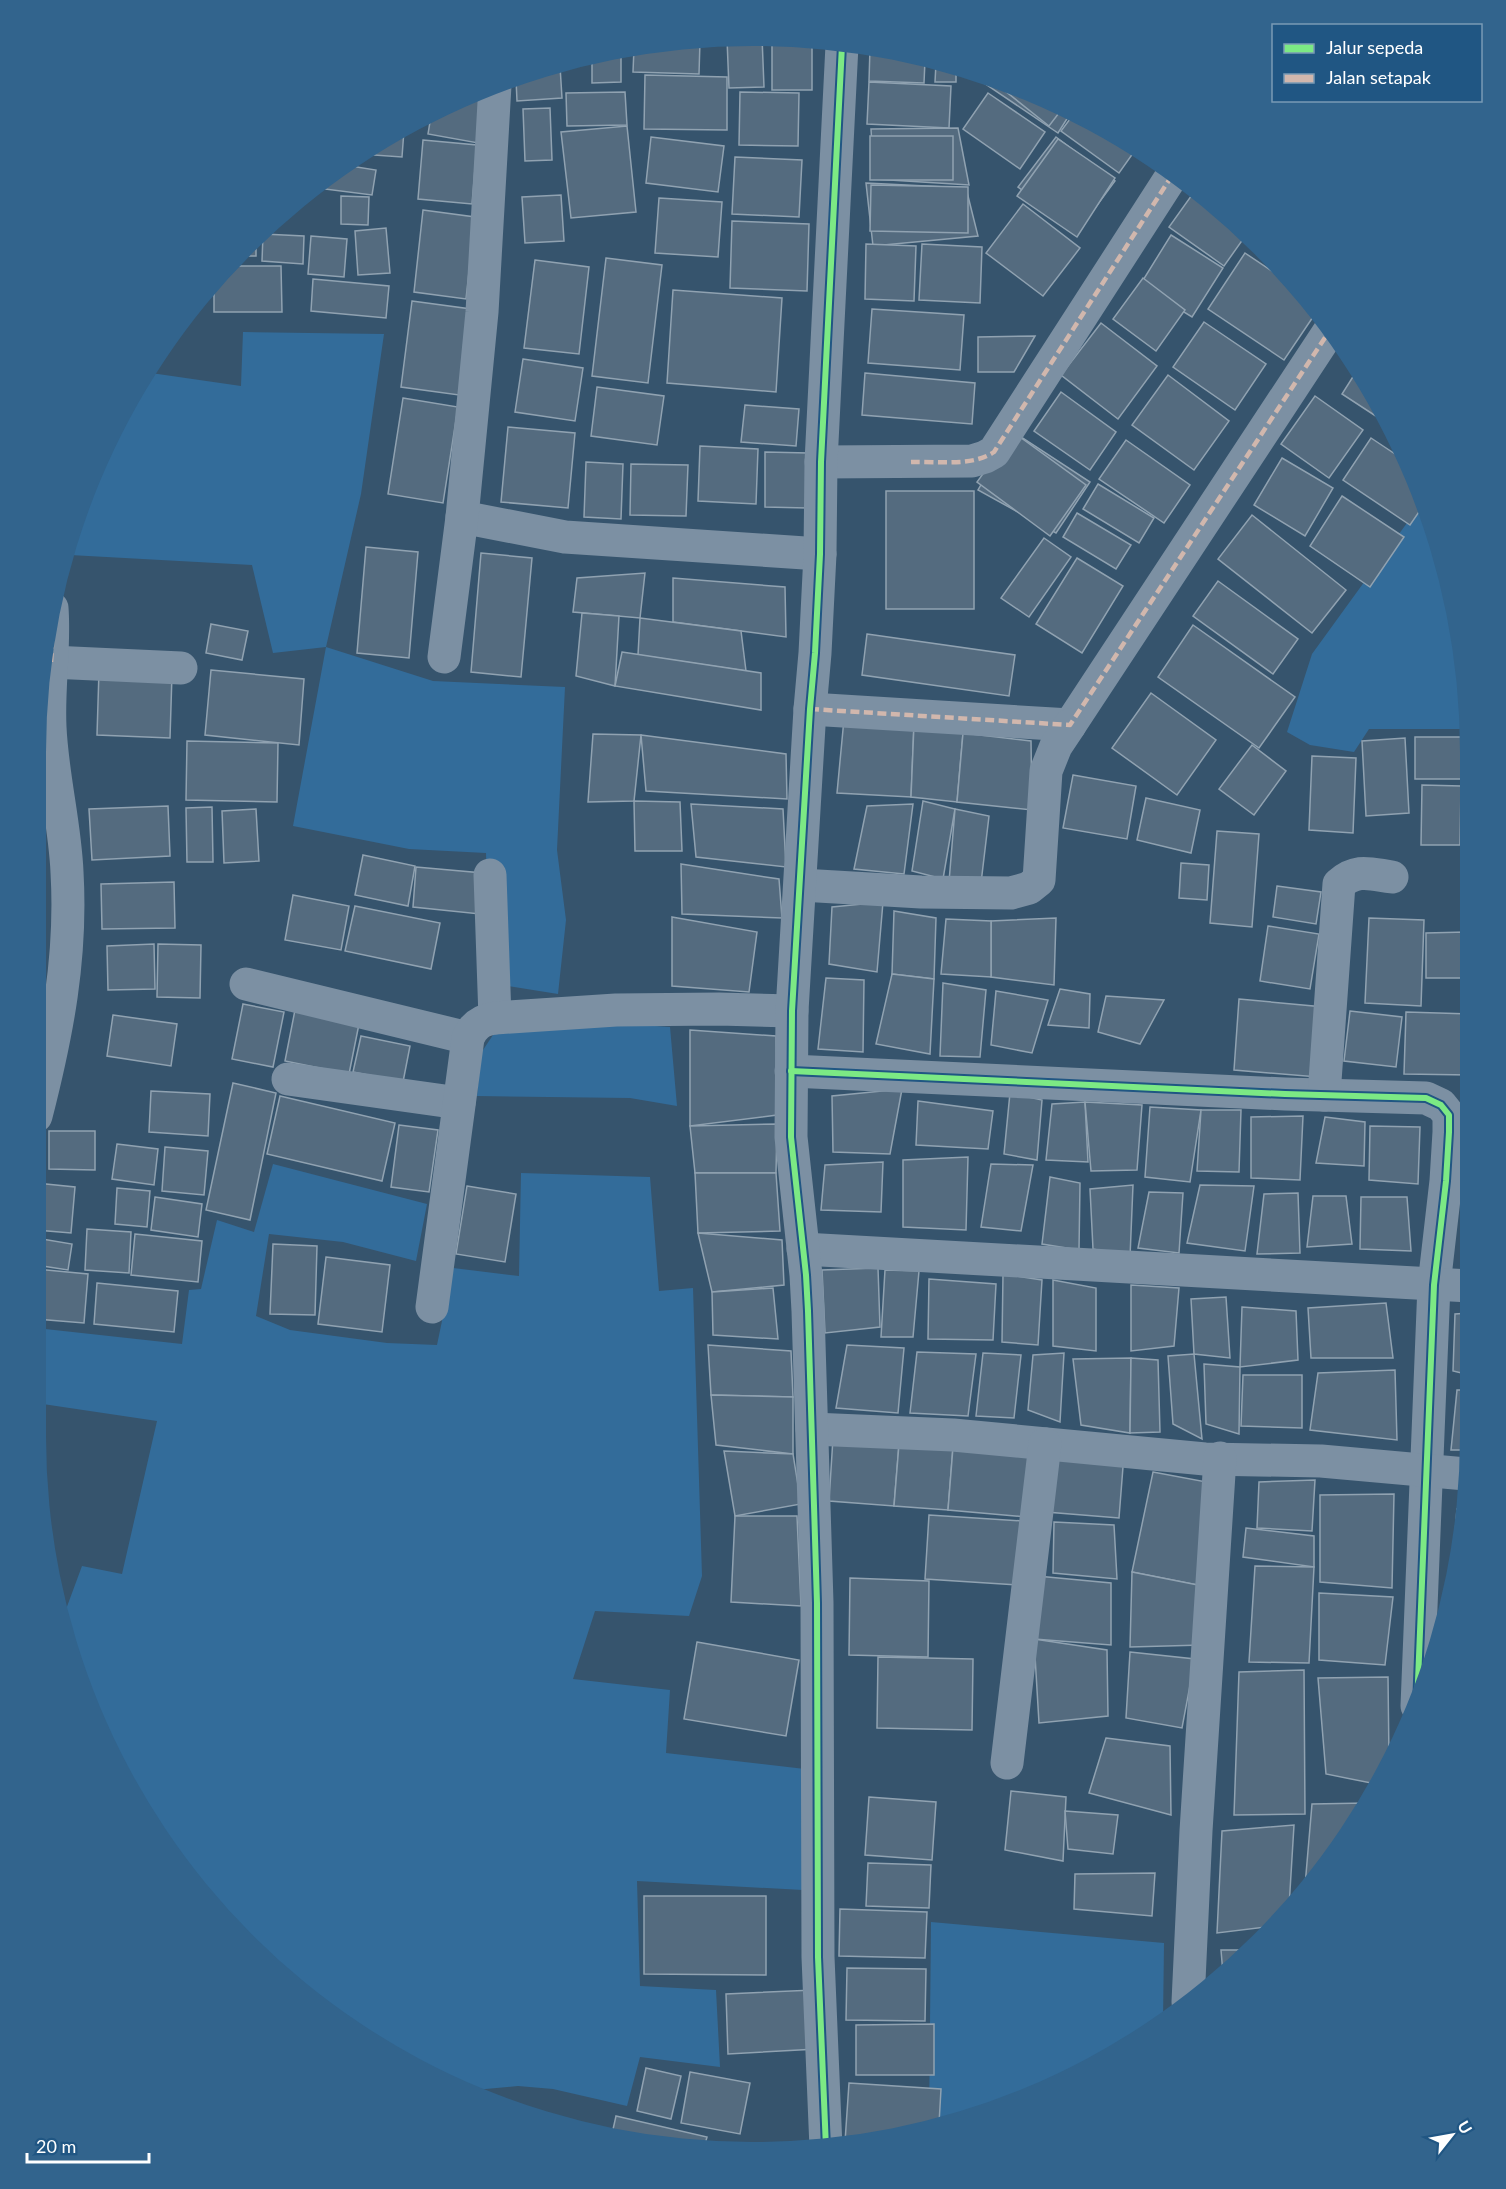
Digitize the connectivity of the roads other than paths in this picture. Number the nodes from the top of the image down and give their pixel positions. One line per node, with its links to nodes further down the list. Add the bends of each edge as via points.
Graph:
1 (842, 53): 5 (street)
2 (494, 96): 6 (street, via 482,312)
3 (1168, 182): 5 (street, via 994,452 972,460)
4 (1325, 338): 13 (street)
5 (821, 462): 7 (street)
6 (462, 517): 7 (street, via 565,537); 8 (street)
7 (820, 554): 12 (street)
8 (444, 657)
9 (53, 662): 10 (street)
10 (181, 668)
11 (51, 682): 22 (street, via 50,727 67,872 67,938 63,995)
12 (810, 709): 13 (street); 16 (street)
13 (1070, 725): 16 (street, via 1046,771 1039,880 1029,888 980,894)
14 (490, 875): 19 (street)
15 (1392, 877): 24 (street, via 1359,872 1339,884)
16 (801, 885): 18 (street)
17 (246, 984): 20 (street)
18 (792, 1011): 19 (street, via 628,1010); 21 (street)
19 (495, 1018): 20 (street, via 477,1024)
20 (468, 1038): 25 (street)
21 (791, 1071): 24 (street); 26 (street, via 791,1137)
22 (46, 1076)
23 (288, 1080): 25 (street)
24 (1324, 1095): 27 (street, via 1426,1098 1441,1105 1449,1115)
25 (459, 1103): 29 (street)
26 (803, 1250): 27 (street); 30 (street)
27 (1434, 1285): 28 (street); 33 (street)
28 (1460, 1286)
29 (432, 1307)
30 (812, 1429): 31 (street, via 953,1435); 38 (street, via 817,1603 818,1958)
31 (1045, 1444): 32 (street); 36 (street)
32 (1220, 1458): 33 (street, via 1321,1461); 37 (street)
33 (1427, 1471): 34 (street); 35 (street)
34 (1458, 1473)
35 (1418, 1673)
36 (1007, 1763)
37 (1188, 1992)
38 (826, 2138)

